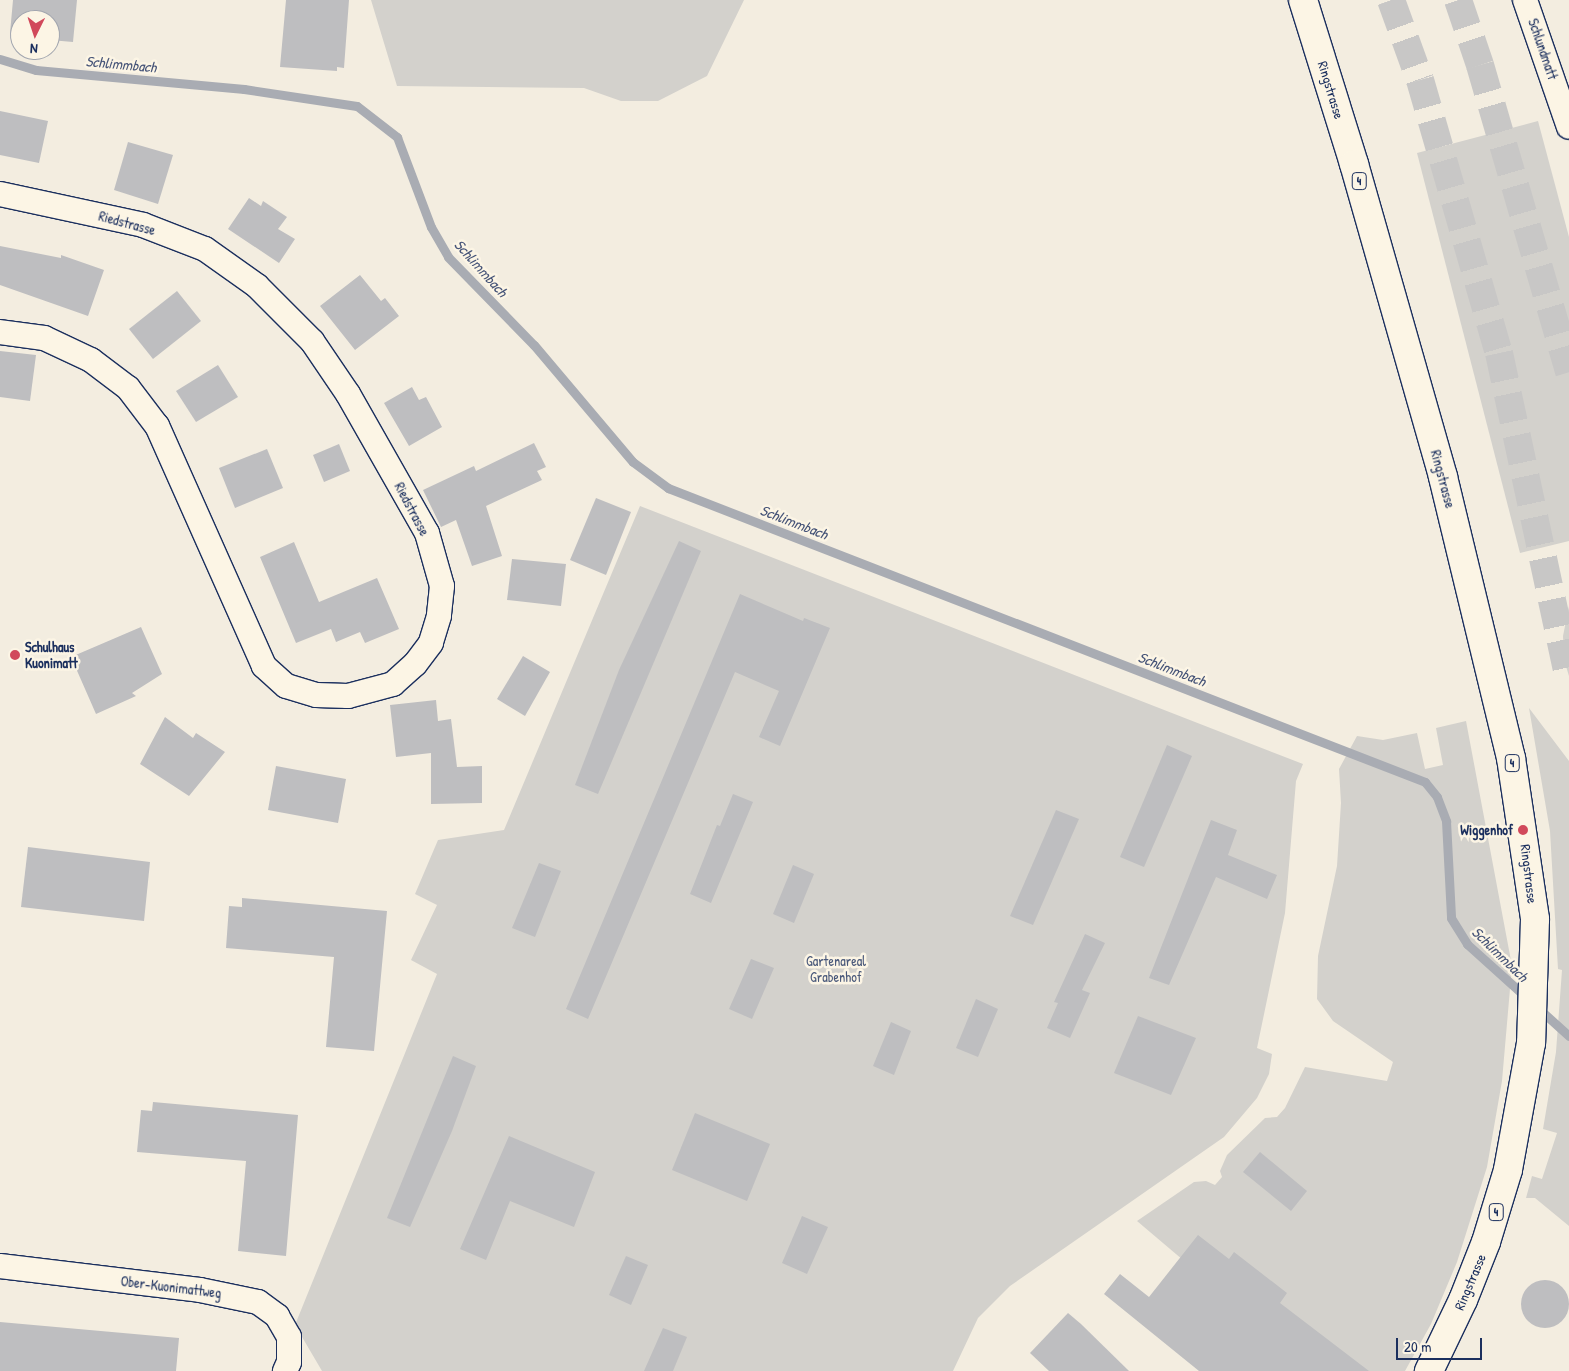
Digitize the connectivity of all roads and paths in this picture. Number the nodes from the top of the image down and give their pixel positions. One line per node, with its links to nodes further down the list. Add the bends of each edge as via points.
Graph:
1 (1303, 0): 8 (main road, Ringstrasse / 4, via 1354,164 1448,496 1518,791 1535,918 1536,968 1531,1043 1520,1119 1498,1206 1463,1300)
2 (1525, 0): 3 (street, Schlundmatt)
3 (1569, 127)
4 (0, 194): 5 (street, Riedstrasse, via 143,226 206,249 257,286 312,341 348,394 427,533 442,586 439,616 431,643 394,684 348,696 316,695 286,686 264,666 157,426 128,388 90,360 44,338)
5 (0, 332)
6 (0, 1266): 7 (street, Ober-Kuonimattweg, via 200,1290 258,1302 277,1316 289,1337 290,1362)
7 (285, 1371)
8 (1429, 1371)

